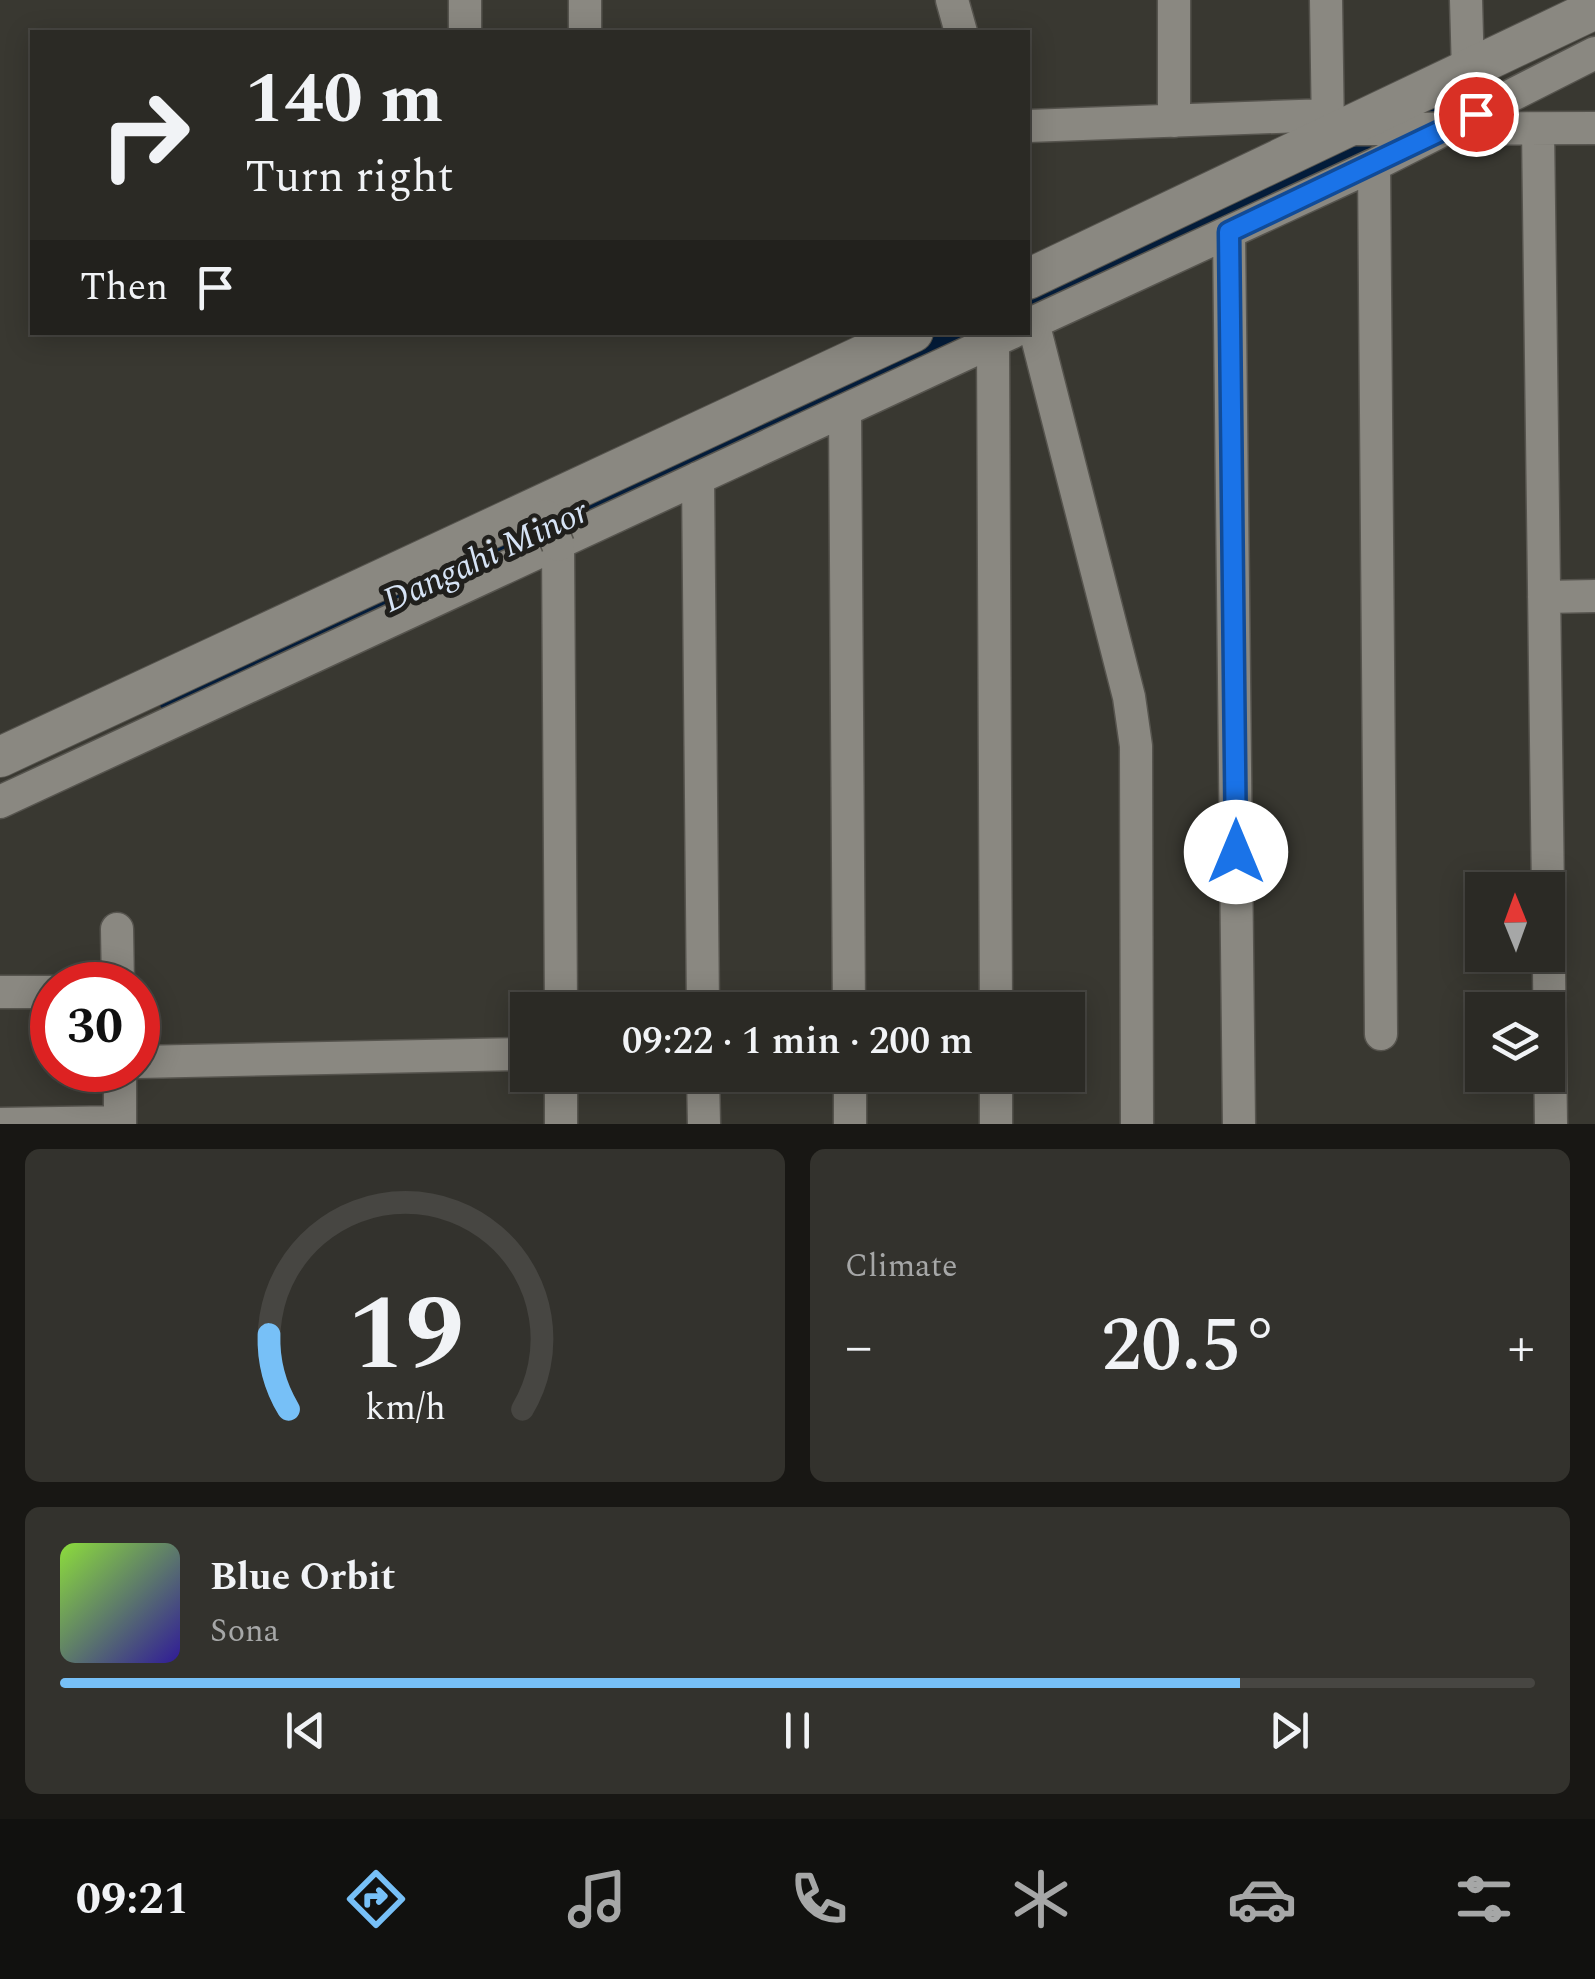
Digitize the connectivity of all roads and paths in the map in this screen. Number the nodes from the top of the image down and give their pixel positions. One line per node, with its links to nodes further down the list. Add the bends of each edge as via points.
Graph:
1 (466, 0): 8 (street)
2 (584, 0): 9 (street)
3 (952, 0): 10 (street)
4 (1174, 0): 13 (street)
5 (1326, 0): 15 (street)
6 (1466, 0): 12 (street)
7 (1595, 9): 12 (street)
8 (466, 30)
9 (585, 30)
10 (960, 30)
11 (1595, 54): 18 (street)
12 (1468, 74): 15 (street)
13 (1174, 120): 14 (street); 15 (street)
14 (1030, 126)
15 (1347, 128): 18 (street); 21 (street)
16 (1538, 128): 17 (street); 18 (street); 30 (street)
17 (1595, 128)
18 (1447, 130): 19 (street)
19 (1374, 165): 20 (street); 42 (street)
20 (1229, 232): 22 (street); 57 (street)
21 (1030, 271)
22 (1030, 325)
23 (907, 335): 29 (street)
24 (1008, 335): 27 (street)
25 (1017, 335): 41 (street)
26 (1018, 335): 56 (street, via 1129,697 1136,746)
27 (846, 411): 28 (street); 40 (street)
28 (698, 478): 33 (street); 39 (street)
29 (549, 522): 32 (street); 38 (street)
30 (1544, 596): 31 (street); 58 (street)
31 (1595, 596)
32 (0, 756)
33 (0, 802)
34 (118, 929): 35 (street)
35 (118, 962)
36 (0, 992): 37 (street)
37 (30, 992)
38 (561, 992)
39 (703, 992)
40 (849, 992)
41 (997, 992)
42 (1381, 1034)
43 (510, 1054): 44 (street)
44 (160, 1062)
45 (120, 1092): 50 (street)
46 (561, 1092): 52 (street)
47 (703, 1092): 53 (street)
48 (850, 1092): 54 (street)
49 (996, 1092): 55 (street)
50 (120, 1123): 51 (street)
51 (0, 1124)
52 (562, 1124)
53 (704, 1124)
54 (850, 1124)
55 (996, 1124)
56 (1137, 1124)
57 (1239, 1124)
58 (1551, 1124)

